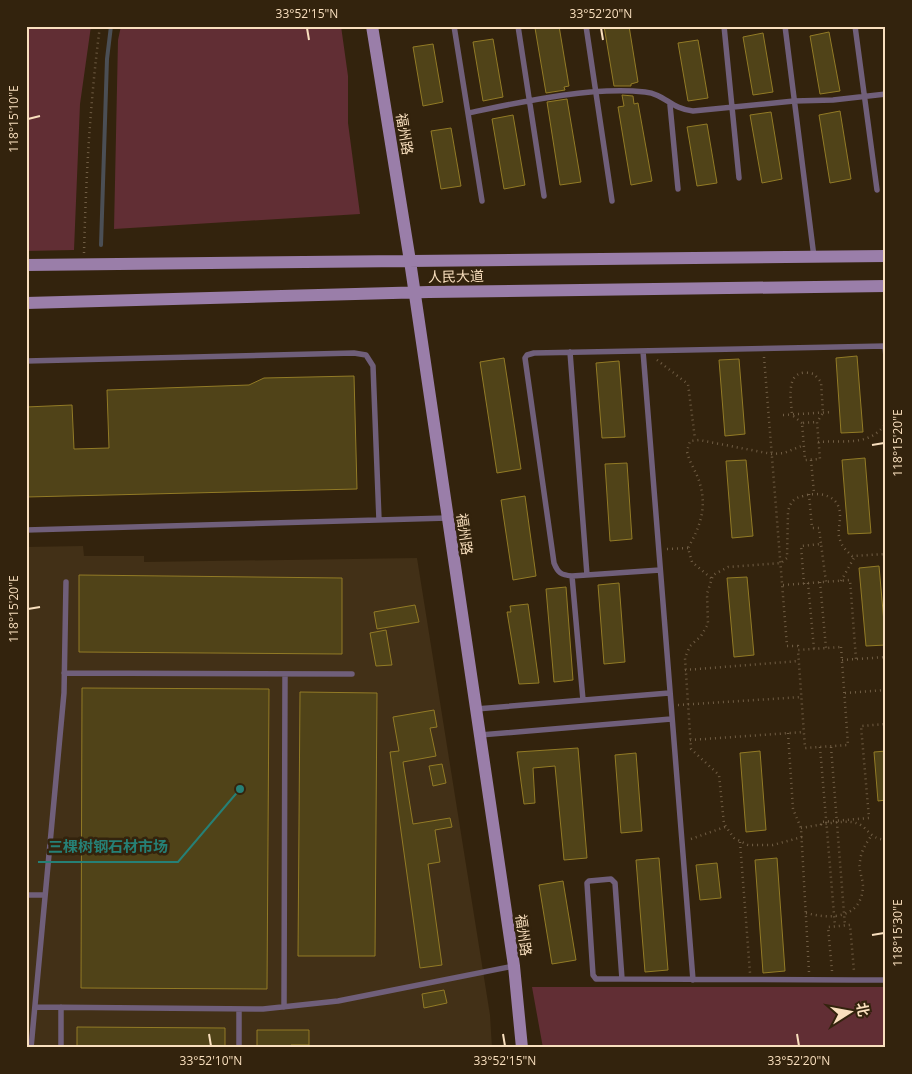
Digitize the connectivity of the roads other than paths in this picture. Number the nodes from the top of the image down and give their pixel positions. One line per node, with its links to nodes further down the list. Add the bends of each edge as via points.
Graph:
1 (372, 26): 26 (street, 福州路)
2 (454, 26): 17 (lane)
3 (518, 26): 13 (lane)
4 (586, 26): 10 (lane)
5 (675, 26): 6 (lane)
6 (690, 26)
7 (724, 26): 16 (lane)
8 (785, 26): 14 (lane)
9 (855, 26): 12 (lane)
10 (596, 93): 13 (lane); 15 (lane, via 645,92 659,95); 23 (lane)
11 (886, 94): 12 (lane)
12 (864, 96): 14 (lane); 20 (lane)
13 (529, 100): 17 (lane); 21 (lane)
14 (794, 101): 16 (lane); 25 (lane)
15 (670, 105): 16 (lane, via 693,112); 19 (lane)
16 (732, 107): 18 (lane)
17 (468, 113): 22 (lane)
18 (739, 178)
19 (678, 189)
20 (877, 190)
21 (544, 196)
22 (482, 201)
23 (612, 201)
24 (886, 256): 25 (street, 人民大道)
25 (814, 257): 26 (street, 人民大道)
26 (410, 261): 27 (street, 人民大道); 29 (street, 福州路)
27 (26, 265)
28 (886, 286): 29 (street, 人民大道)
29 (415, 292): 30 (street, 人民大道); 36 (street, 福州路)
30 (26, 303)
31 (885, 346): 32 (lane); 34 (lane)
32 (643, 351): 33 (lane); 39 (lane)
33 (570, 352): 40 (lane); 41 (lane, via 534,353 525,358 554,563 561,574)
34 (886, 357)
35 (26, 361): 37 (lane, via 366,355 373,366)
36 (448, 518): 37 (lane); 48 (street, 福州路)
37 (379, 520): 38 (lane)
38 (26, 530)
39 (660, 570): 40 (lane); 46 (lane)
40 (587, 575): 41 (lane)
41 (572, 576): 47 (lane)
42 (66, 582): 43 (lane)
43 (64, 673): 44 (lane); 52 (lane)
44 (285, 674): 45 (lane); 59 (lane)
45 (352, 674)
46 (669, 693): 47 (lane); 49 (lane)
47 (583, 700): 48 (lane)
48 (476, 708): 50 (street, 福州路)
49 (672, 719): 50 (lane); 55 (lane)
50 (480, 735): 53 (street, 福州路)
51 (26, 895): 52 (lane)
52 (45, 895): 57 (lane)
53 (514, 966): 59 (lane, via 338,1001); 64 (street, 福州路)
54 (622, 980): 54 (lane, via 596,979 592,975 587,883 590,881 611,880 615,883); 55 (lane)
55 (693, 980): 56 (lane)
56 (886, 980)
57 (35, 1007): 58 (lane); 61 (lane)
58 (61, 1007): 60 (lane); 62 (lane)
59 (284, 1007): 60 (lane)
60 (239, 1009): 63 (lane)
61 (32, 1048)
62 (61, 1048)
63 (239, 1048)
64 (522, 1048)

